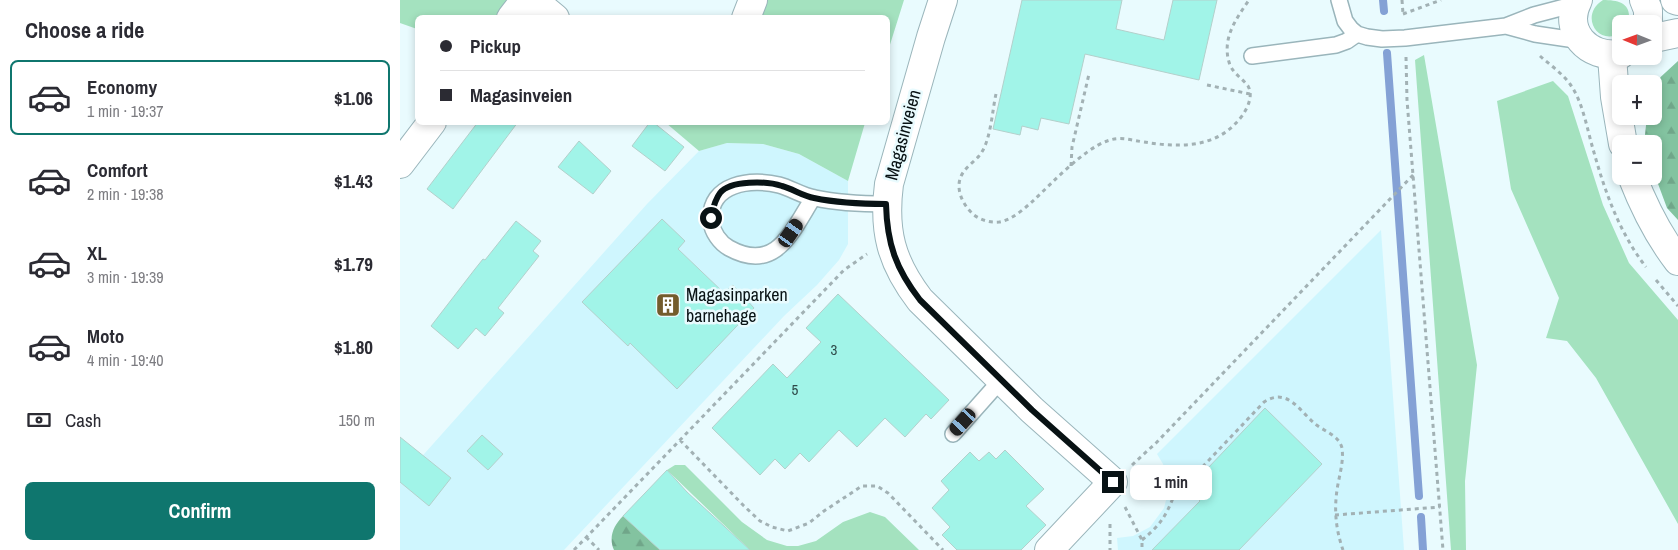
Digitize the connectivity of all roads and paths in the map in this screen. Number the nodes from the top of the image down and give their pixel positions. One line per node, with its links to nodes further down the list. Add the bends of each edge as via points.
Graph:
1 (525, 0): 12 (street)
2 (533, 0): 13 (street)
3 (753, 0): 14 (street)
4 (943, 0): 38 (street, Magasinveien, via 894,164)
5 (1249, 0): 30 (path, via 1232,25 1228,50 1231,66 1248,86)
6 (1339, 0): 19 (lane, via 1345,21)
7 (1402, 0): 11 (path)
8 (1441, 0): 11 (path)
9 (1644, 0): 15 (street)
10 (1577, 1): 17 (lane); 21 (street, via 1574,21)
11 (1403, 14): 16 (path)
12 (514, 15)
13 (551, 15)
14 (747, 15)
15 (1648, 15)
16 (1404, 19)
17 (1506, 26): 19 (lane, via 1405,38 1374,38); 21 (lane)
18 (1678, 33): 20 (street)
19 (1357, 34): 25 (lane, via 1336,46)
20 (1662, 36)
21 (1582, 41): 24 (street, via 1598,53)
22 (1406, 54): 35 (path, via 1406,100)
23 (1537, 54): 41 (path, via 1571,85 1611,205 1630,245)
24 (1612, 55)
25 (1252, 56)
26 (1616, 65): 32 (street, via 1615,97)
27 (1089, 74): 34 (path, via 1072,147)
28 (1207, 85): 30 (path)
29 (996, 94): 34 (path, via 985,145 963,172 959,185 962,200 973,213 992,222 1010,218)
30 (1250, 94): 34 (path, via 1236,123 1222,135 1197,144 1175,145 1112,139 1097,145)
31 (430, 125): 33 (street)
32 (1621, 135)
33 (400, 164)
34 (1071, 167)
35 (1414, 174): 47 (path, via 1158,442); 48 (path)
36 (1636, 185): 40 (street, via 1649,216)
37 (813, 198): 37 (lane, via 760,181 736,185 721,192 713,207 713,229 727,247 760,257 776,251); 38 (lane, via 855,204)
38 (886, 204): 39 (street, Magasinveien)
39 (890, 243): 44 (street, Magasinveien, via 898,266 920,300); 46 (path, via 861,257 844,270)
40 (1678, 261)
41 (1648, 270)
42 (1653, 276): 43 (path)
43 (1678, 306)
44 (1001, 380): 45 (lane); 47 (street, Magasinveien)
45 (953, 434)
46 (680, 440): 50 (path); 54 (path, via 744,506 772,527 788,531 809,523 862,486 877,486 888,493)
47 (1113, 482): 51 (path); 55 (street)
48 (1440, 507): 49 (path); 58 (path)
49 (1335, 515): 51 (path, via 1342,446 1296,404 1287,399 1269,398 1173,498 1160,525); 57 (path)
50 (586, 537): 52 (path); 53 (path)
51 (1142, 540): 56 (path)
52 (574, 550)
53 (599, 550)
54 (943, 550)
55 (1049, 550)
56 (1142, 550)
57 (1344, 550)
58 (1443, 550)

